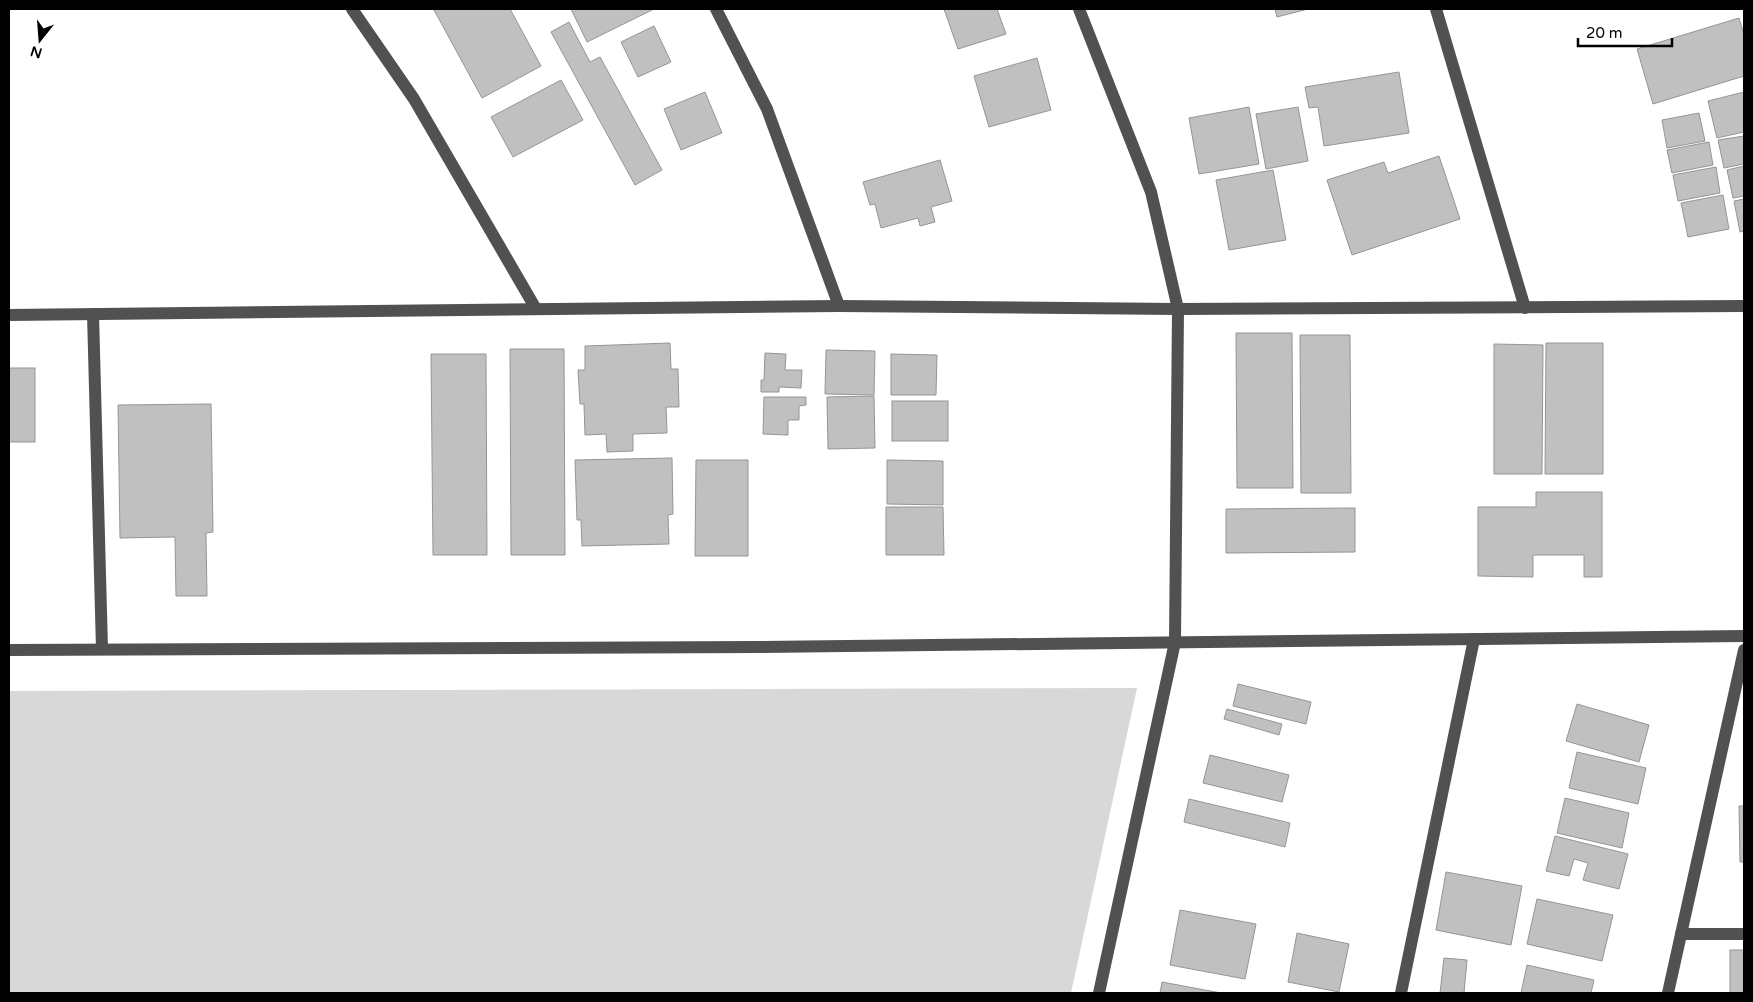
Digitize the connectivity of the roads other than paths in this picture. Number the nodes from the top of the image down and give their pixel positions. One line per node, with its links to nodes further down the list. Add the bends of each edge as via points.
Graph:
1 (352, 9): 8 (street, via 414,99)
2 (716, 9): 5 (street, via 767,109)
3 (1079, 9): 9 (street, via 1151,192)
4 (1436, 9): 7 (street)
5 (839, 306): 8 (street); 9 (street)
6 (1744, 306): 7 (street)
7 (1525, 308): 9 (street)
8 (536, 309): 10 (street)
9 (1178, 309): 14 (street)
10 (94, 314): 11 (street); 15 (street)
11 (9, 315)
12 (1744, 636): 13 (street)
13 (1474, 639): 14 (street); 21 (street)
14 (1175, 642): 15 (street); 20 (street)
15 (102, 649): 16 (street)
16 (9, 650)
17 (1744, 650): 18 (street)
18 (1681, 934): 19 (street); 22 (street)
19 (1744, 934)
20 (1099, 993)
21 (1401, 993)
22 (1668, 993)

